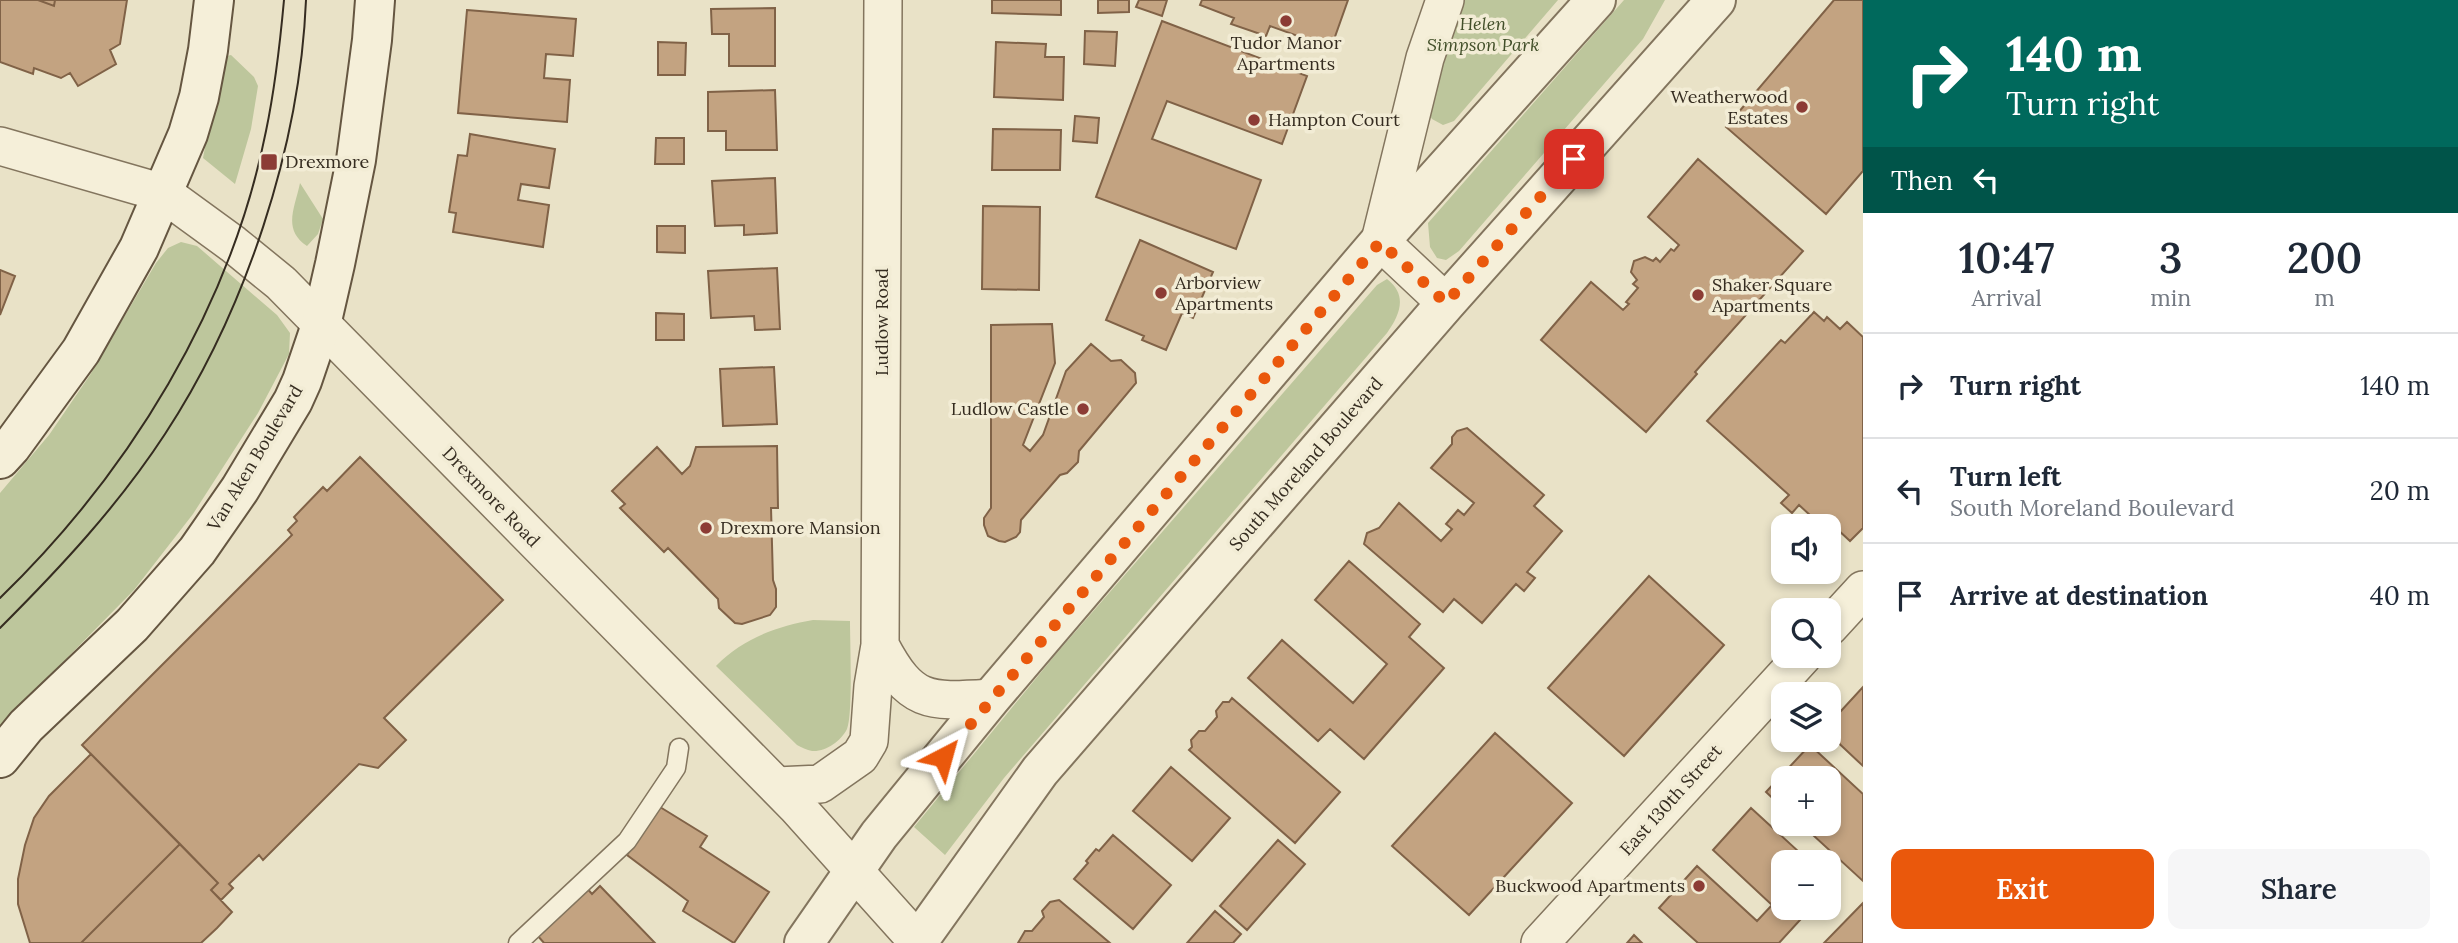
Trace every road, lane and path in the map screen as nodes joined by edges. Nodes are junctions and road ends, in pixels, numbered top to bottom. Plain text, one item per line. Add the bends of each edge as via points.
1 (214, 0) edge
2 (375, 0) edge
3 (883, 0) edge
4 (1445, 0) edge
5 (1597, 0) edge
6 (1716, 0) edge
7 (0, 146) edge
8 (163, 193) junction
9 (1380, 242) junction
10 (1446, 303) junction
11 (321, 325) junction
12 (0, 459) edge
13 (1863, 590) edge
14 (1841, 614) edge
15 (880, 645) junction
16 (1792, 668) edge
17 (991, 698) junction
18 (679, 748) dead end
19 (0, 758) edge
20 (777, 786) junction
21 (855, 870) junction
22 (517, 943) edge
23 (804, 943) edge
24 (918, 943) edge
25 (1540, 943) edge

1 - 8 street via 199,97
2 - 11 street, Van Aken Boulevard via 356,160
3 - 15 street, Ludlow Road
4 - 9 street via 1425,58
5 - 9 street
6 - 10 street, South Moreland Boulevard
7 - 8 street, Drexmore Road
8 - 11 street, Drexmore Road via 251,258
8 - 12 street via 139,248 81,352
9 - 10 street
9 - 17 street
10 - 24 street, South Moreland Boulevard via 1040,771
11 - 19 street, Van Aken Boulevard via 293,401 198,551
11 - 20 street, Drexmore Road
13 - 14 street
15 - 17 street, Ludlow Road via 894,672 927,697 949,701
15 - 20 street, Ludlow Road via 869,741 860,756 820,784
16 - 25 street, East 130th Street
17 - 21 street
18 - 22 lane via 676,768 627,841
20 - 21 street, Drexmore Road
21 - 23 street
21 - 24 street, Drexmore Road

